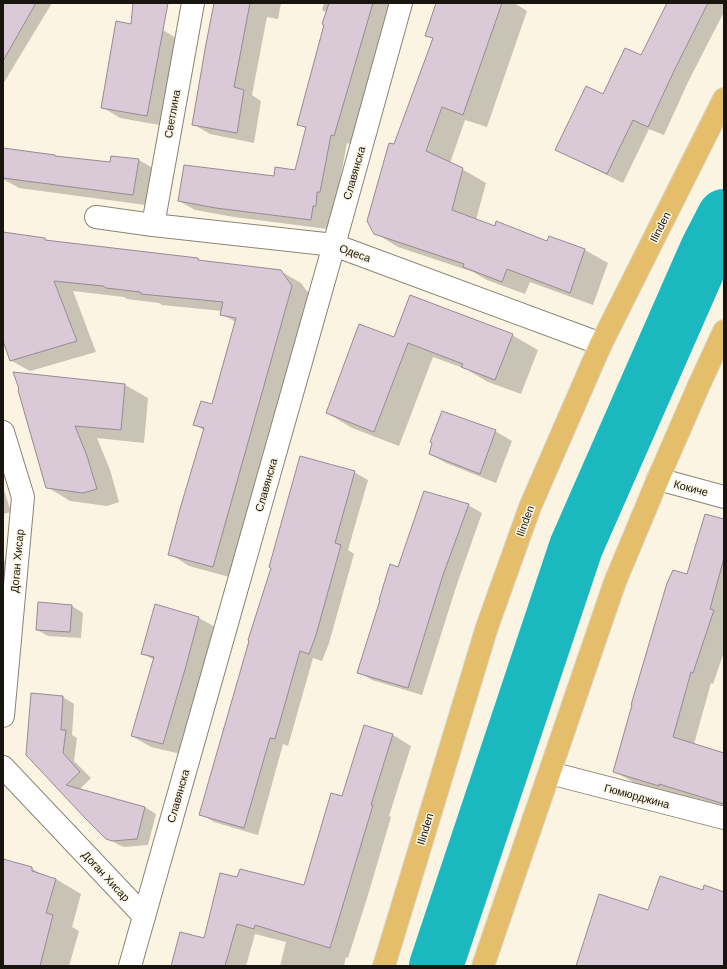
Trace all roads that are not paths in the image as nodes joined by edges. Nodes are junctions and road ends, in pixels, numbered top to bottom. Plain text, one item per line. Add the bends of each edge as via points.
1 (193, 3) edge
2 (401, 3) edge
3 (724, 99) edge
4 (96, 217) dead end
5 (152, 224) junction
6 (334, 245) junction
7 (724, 331) edge
8 (601, 344) junction
9 (3, 432) edge
10 (658, 479) junction
11 (724, 497) edge
12 (3, 716) edge
13 (3, 767) edge
14 (550, 772) junction
15 (724, 818) edge
16 (144, 916) junction
17 (130, 966) edge
18 (384, 966) edge
19 (484, 966) edge

1 - 5 street, Светлина
2 - 6 street, Славянска
3 - 8 main road, Ilinden
4 - 5 street, Одеса
5 - 6 street, Одеса
6 - 8 street, Одеса
6 - 16 street, Славянска
7 - 10 main road
8 - 18 main road, Ilinden via 530,507 487,626
9 - 12 street, Доган Хисар via 23,497
10 - 11 street, Кокиче
10 - 14 main road via 615,582
13 - 16 street, Доган Хисар
14 - 15 street, Гюмюрджина
14 - 19 main road
16 - 17 street, Славянска

